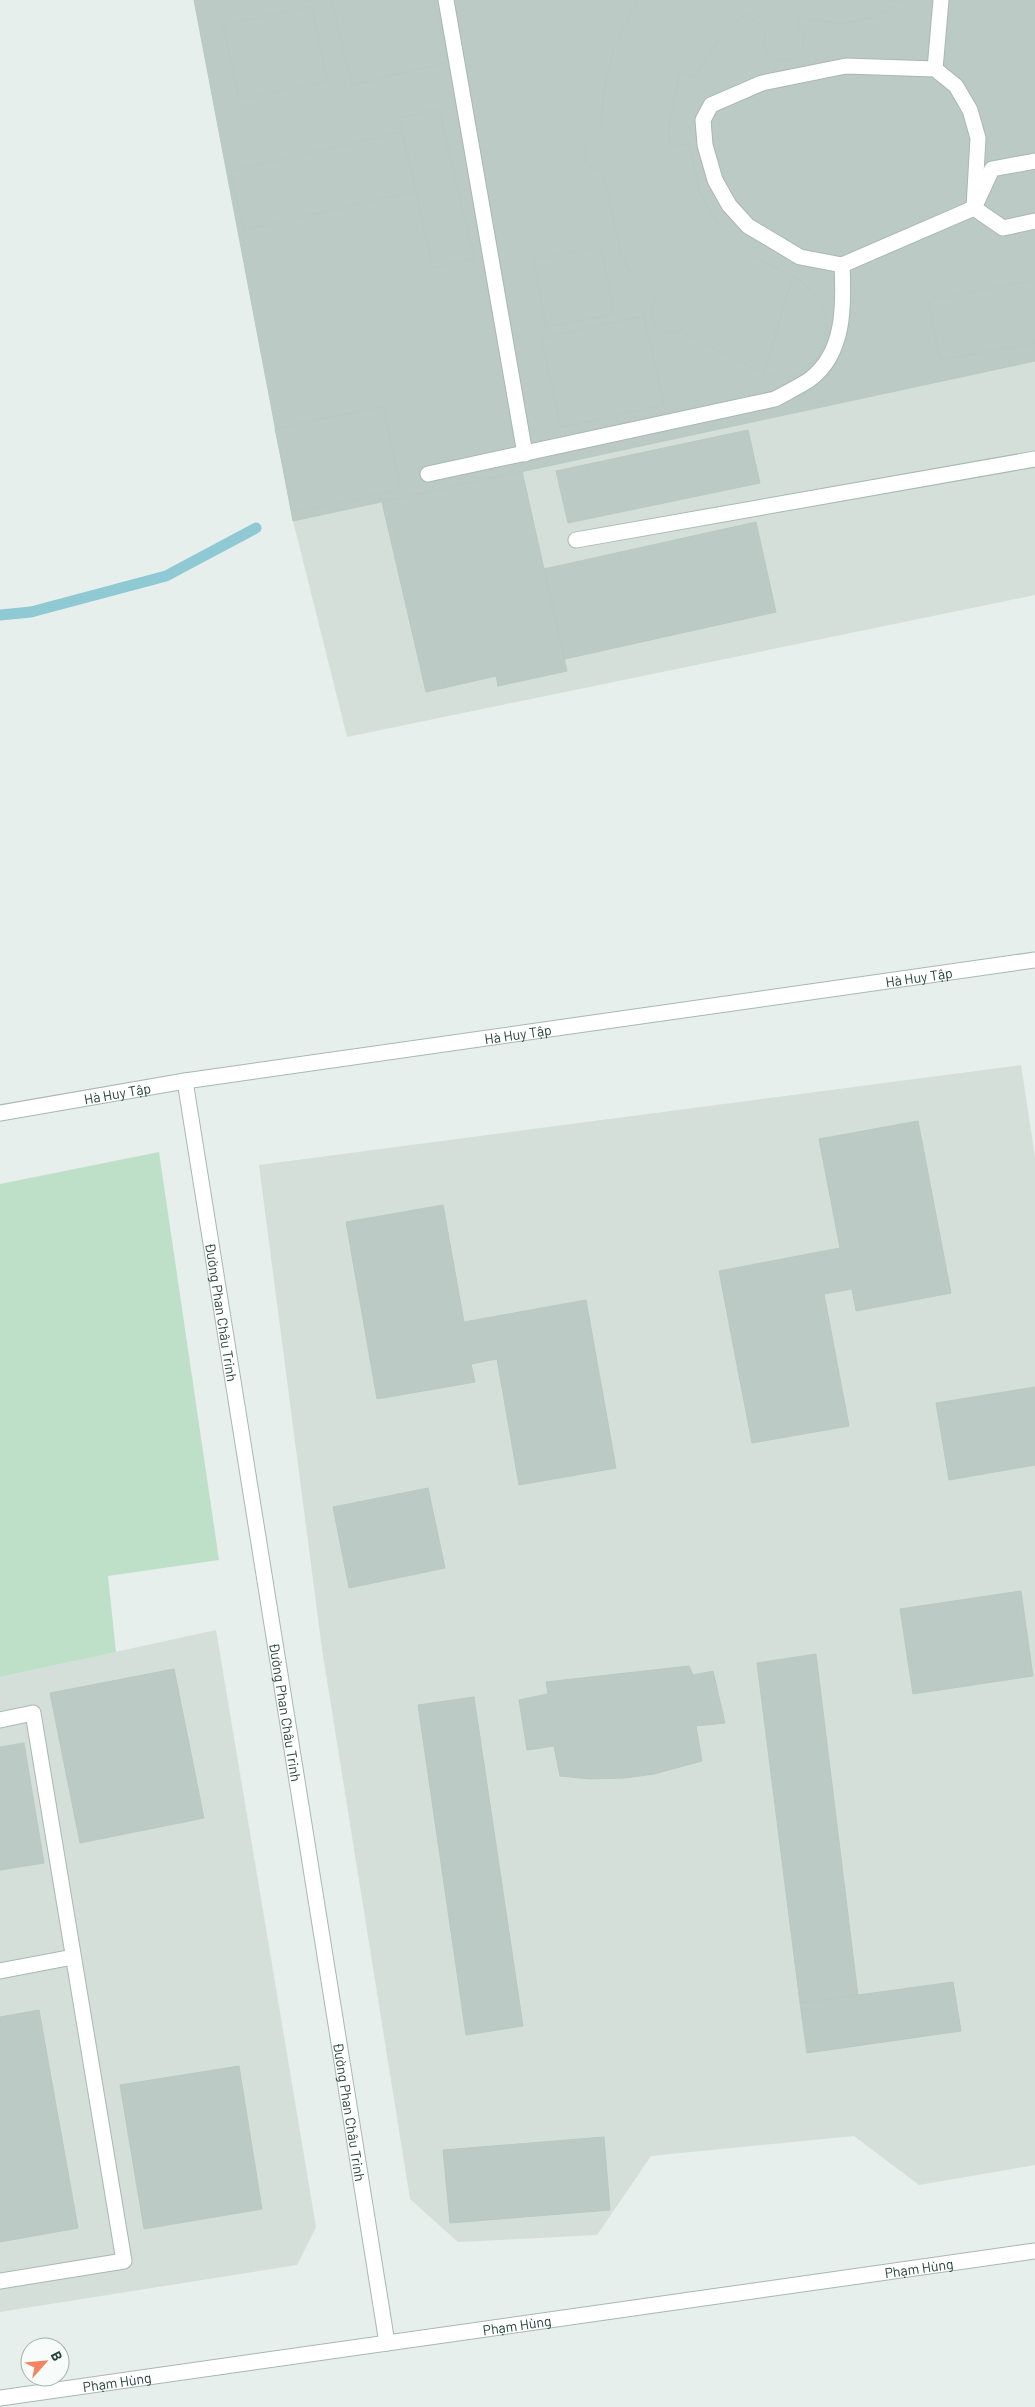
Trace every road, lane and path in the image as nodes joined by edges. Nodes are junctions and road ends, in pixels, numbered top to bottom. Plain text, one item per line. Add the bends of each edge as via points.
1 (446, 0) edge
2 (941, 0) edge
3 (935, 69) junction
4 (1035, 161) edge
5 (974, 208) junction
6 (1035, 221) edge
7 (842, 265) junction
8 (525, 454) junction
9 (1035, 459) edge
10 (428, 474) dead end
11 (576, 540) dead end
12 (1035, 960) edge
13 (186, 1081) junction
14 (0, 1113) edge
15 (0, 1720) edge
16 (73, 1957) junction
17 (0, 1971) edge
18 (1035, 2251) edge
19 (0, 2281) edge
20 (387, 2343) junction
21 (0, 2398) edge

1 - 8 street
2 - 3 street
3 - 5 street via 956,86 970,110 978,138
3 - 7 street via 846,66 762,83 711,105 703,120 705,145 715,180 729,205 748,226 800,257
4 - 5 street via 992,170
5 - 6 street via 1003,228
5 - 7 street
7 - 8 street via 844,292 838,341 822,368 795,388 774,398
8 - 10 street
9 - 11 street
12 - 13 street, Hà Huy Tập
13 - 14 street, Hà Huy Tập
13 - 20 street, Đường Phan Châu Trinh
15 - 16 street via 33,1713
16 - 17 street
16 - 19 street via 124,2261
18 - 20 street, Phạm Hùng
20 - 21 street, Phạm Hùng

